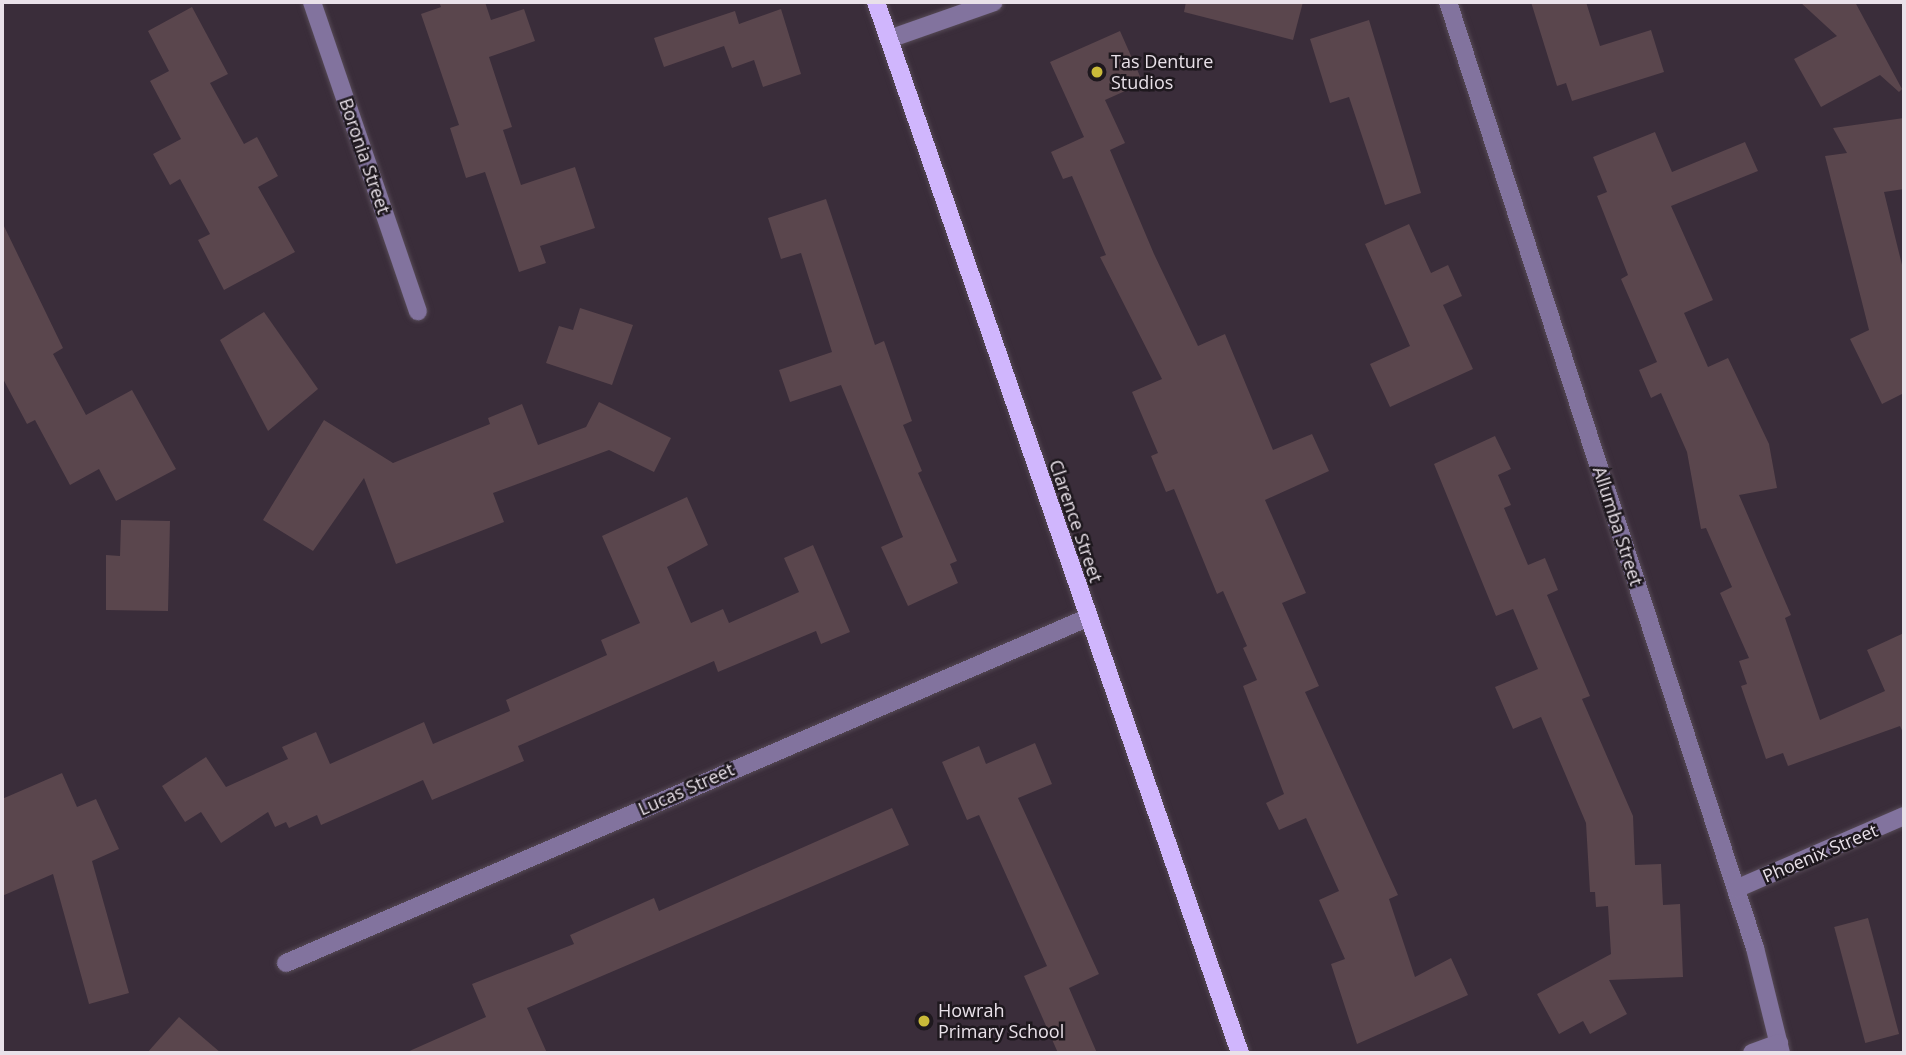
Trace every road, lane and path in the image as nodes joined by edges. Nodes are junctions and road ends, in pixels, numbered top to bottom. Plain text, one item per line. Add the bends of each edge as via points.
1 (312, 2) edge
2 (876, 2) edge
3 (994, 2) edge
4 (1448, 2) edge
5 (889, 39) junction
6 (418, 311) dead end
7 (1087, 618) junction
8 (1904, 816) edge
9 (1736, 889) junction
10 (286, 963) dead end
11 (1780, 1048) edge
12 (1240, 1053) edge
13 (1752, 1053) edge

1 - 6 street, Boronia Street
2 - 5 main road, Clarence Street
3 - 5 street
4 - 9 street, Allumba Street
5 - 7 main road, Clarence Street
7 - 10 street, Lucas Street
7 - 12 main road, Clarence Street
8 - 9 street, Phoenix Street
9 - 11 street, Allumba Street
11 - 13 street

